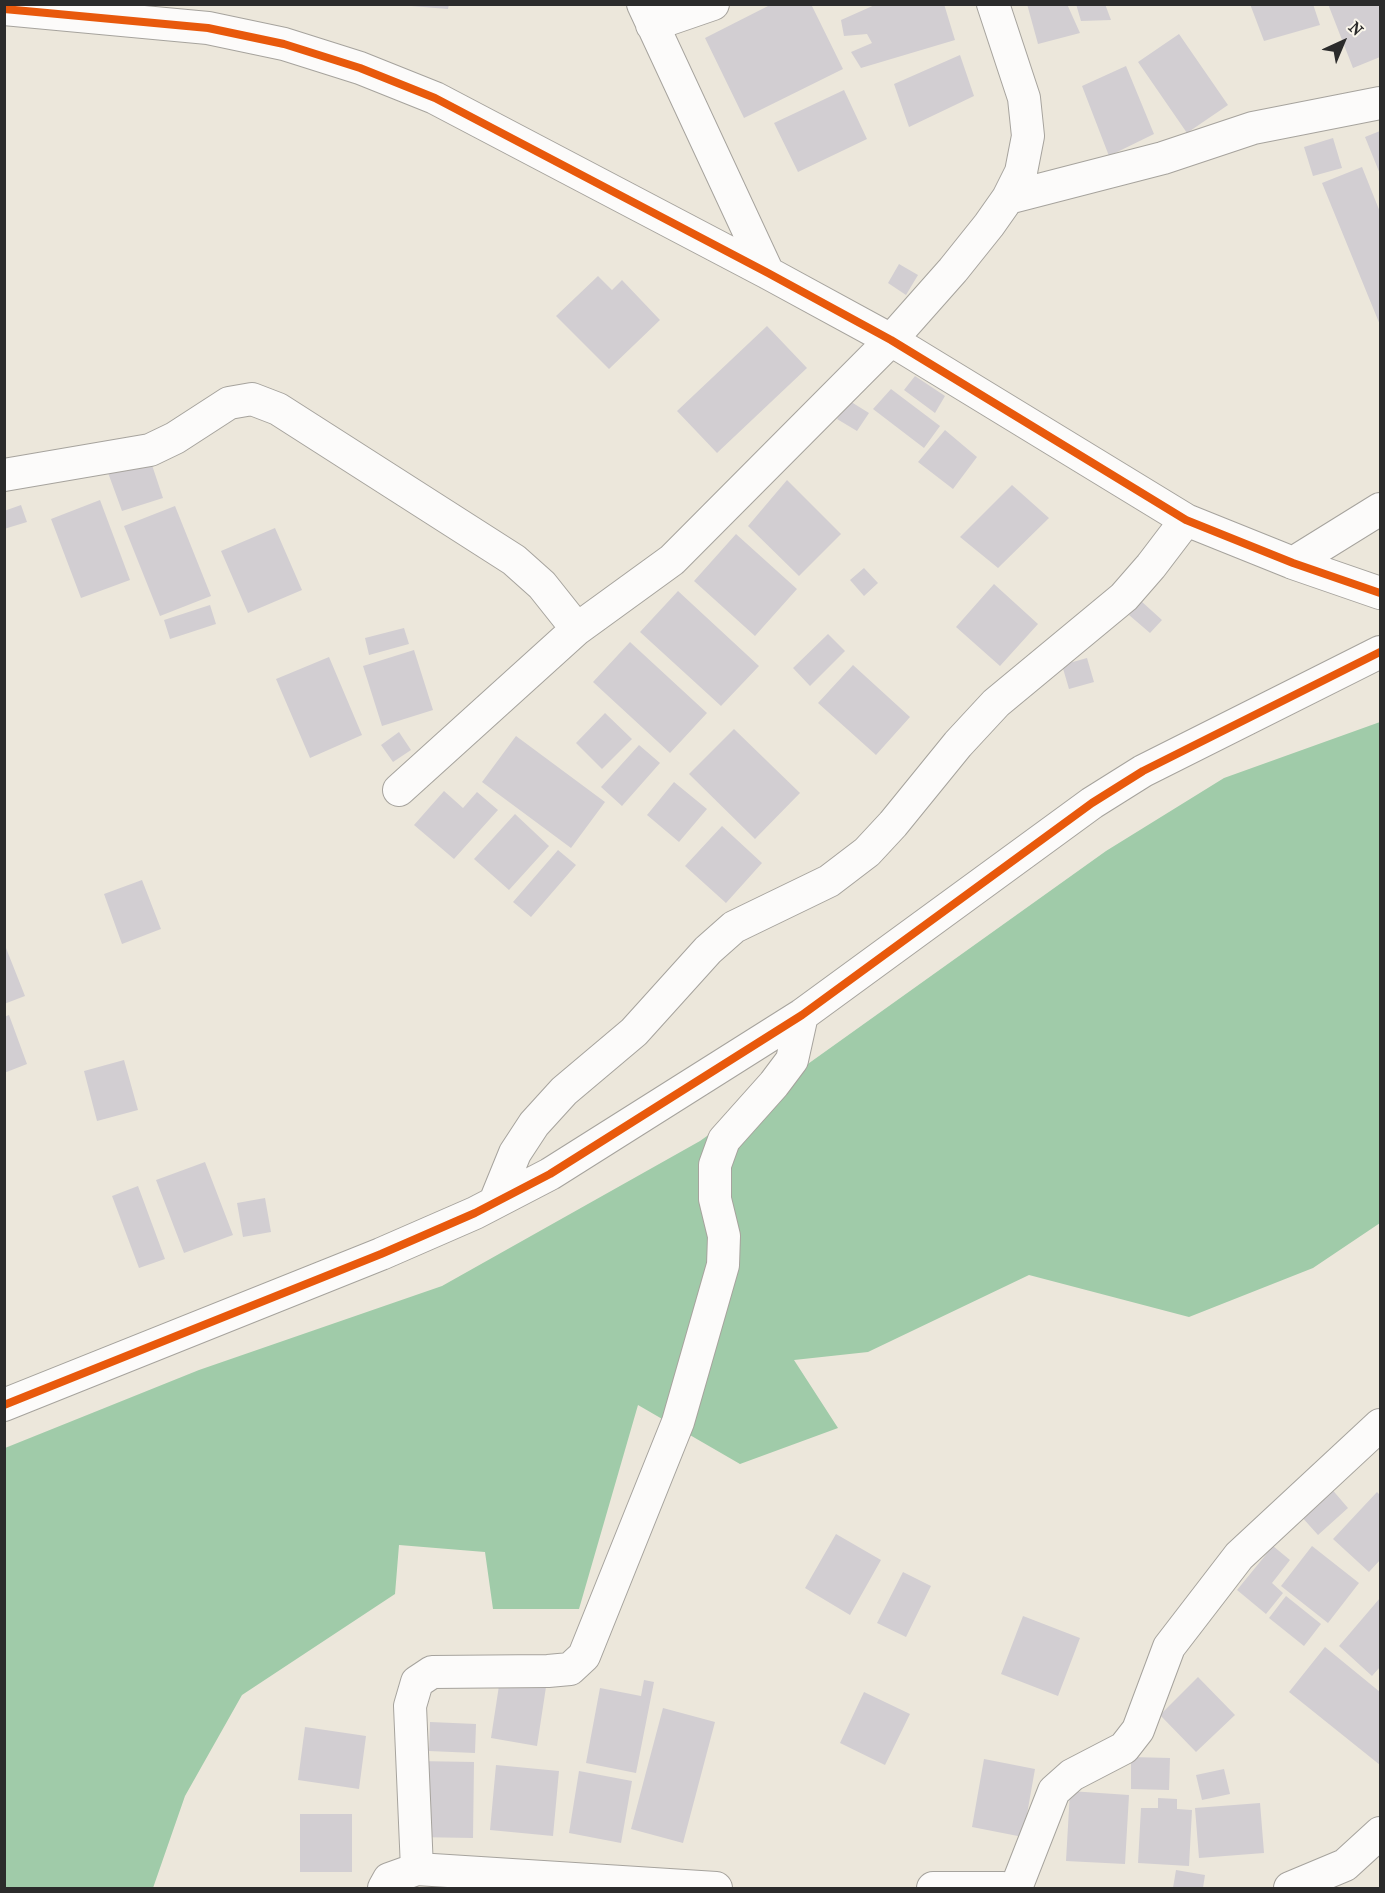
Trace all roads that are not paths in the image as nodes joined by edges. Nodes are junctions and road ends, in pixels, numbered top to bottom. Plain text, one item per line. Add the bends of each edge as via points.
1 (713, 4) edge
2 (993, 4) edge
3 (4, 9) edge
4 (647, 15) edge
5 (1380, 103) edge
6 (1008, 198) junction
7 (768, 273) junction
8 (891, 340) junction
9 (4, 475) edge
10 (1380, 509) edge
11 (1186, 520) junction
12 (1293, 563) junction
13 (1380, 593) edge
14 (578, 629) junction
15 (1380, 652) edge
16 (399, 790) dead end
17 (802, 1015) junction
18 (495, 1202) junction
19 (4, 1405) edge
20 (1380, 1425) edge
21 (1380, 1833) edge
22 (417, 1869) junction
23 (384, 1888) edge
24 (716, 1888) edge
25 (933, 1888) edge
26 (1003, 1888) edge
27 (1016, 1888) edge
28 (1290, 1888) edge

1 - 4 street
2 - 6 street via 1024,98 1028,136 1021,172
3 - 7 street via 208,28 284,44 360,68 435,98
4 - 7 street
5 - 6 street via 1253,128 1163,159
6 - 8 street via 953,270
7 - 8 street
8 - 11 street
8 - 14 street via 672,560
9 - 14 street via 150,450 229,403 252,399 278,409 514,560 542,585
10 - 12 street
11 - 12 street
11 - 18 street via 1125,597 996,703 867,852 829,881 734,927 634,1032 564,1091 534,1124 515,1153
12 - 13 street
14 - 16 street
15 - 17 street via 1143,771
17 - 18 street via 550,1174
17 - 22 street via 792,1060 724,1140 715,1165 715,1199 724,1236 723,1265 678,1422 584,1656 570,1669 432,1672 417,1682 411,1706
18 - 19 street via 381,1254
20 - 27 street via 1239,1556 1169,1647 1138,1730 1124,1748 1072,1775 1054,1791
21 - 28 street via 1345,1865
22 - 23 street via 388,1879
22 - 24 street
25 - 26 street

